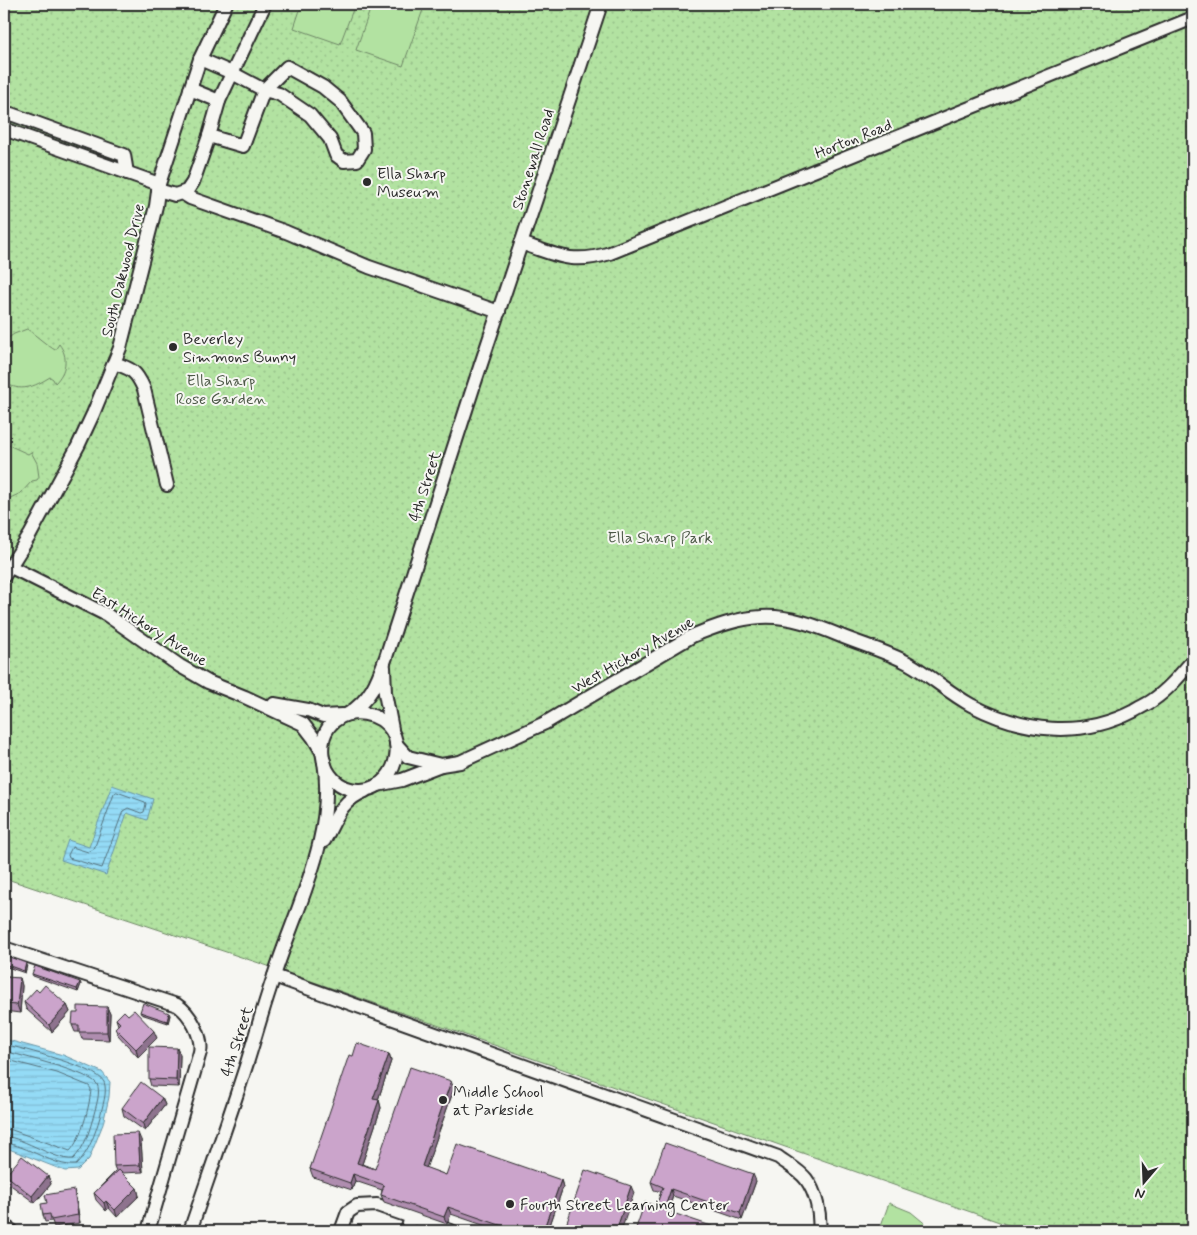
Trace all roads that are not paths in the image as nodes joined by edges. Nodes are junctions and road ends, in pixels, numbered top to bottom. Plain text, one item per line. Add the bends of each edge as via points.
1 (226, 4) edge
2 (265, 4) edge
3 (601, 4) edge
4 (1193, 18) edge
5 (200, 59) junction
6 (232, 72) junction
7 (190, 89) junction
8 (264, 90) junction
9 (219, 101) junction
10 (4, 117) edge
11 (4, 129) edge
12 (209, 136) junction
13 (126, 173) junction
14 (159, 187) junction
15 (182, 193) junction
16 (521, 243) junction
17 (497, 318) junction
18 (114, 363) junction
19 (167, 485) dead end
20 (7, 571) edge
21 (386, 657) junction
22 (1193, 660) edge
23 (245, 697) junction
24 (345, 714) junction
25 (395, 740) junction
26 (323, 756) junction
27 (441, 765) junction
28 (374, 787) junction
29 (314, 862) junction
30 (4, 948) edge
31 (274, 976) junction
32 (411, 1217) junction
33 (4, 1226) edge
34 (153, 1230) edge
35 (12, 1231) edge
36 (190, 1231) edge
37 (341, 1231) edge
38 (406, 1231) edge
39 (451, 1231) edge
40 (819, 1231) edge

1 - 5 street, South Oakwood Drive
2 - 6 street
3 - 16 street, Stonewall Road
4 - 16 street, Horton Road via 610,253 590,259 571,259
5 - 6 street
5 - 7 street, South Oakwood Drive
6 - 8 street
6 - 9 street
7 - 9 street
7 - 14 street, South Oakwood Drive
8 - 8 street via 279,94 310,115 330,139 336,155 344,161 357,160 364,149 363,133 340,101 323,87 286,67
8 - 12 street via 244,146
9 - 12 street
10 - 13 street via 11,114 124,155
11 - 13 street
12 - 15 street via 192,182
13 - 14 street
14 - 15 street via 175,195
14 - 18 street, South Oakwood Drive via 129,315
15 - 17 street
16 - 17 street, Stonewall Road
17 - 21 street, 4th Street
18 - 19 street via 138,375
18 - 20 street, South Oakwood Drive via 78,446
20 - 23 street, East Hickory Avenue via 107,615 180,666
21 - 24 street, 4th Street via 369,696 361,706
21 - 25 street, 4th Street via 385,693
22 - 27 street, West Hickory Avenue via 1153,701 1123,716 1099,725 1068,730 1038,728 970,705 907,662 817,626 782,618 747,618 692,636 545,723 460,762
23 - 24 street, East Hickory Avenue via 323,716
23 - 26 street, East Hickory Avenue via 303,724
24 - 25 street via 374,715 384,721
24 - 26 street via 333,721 327,730 322,742
25 - 27 street, West Hickory Avenue via 408,757
25 - 28 street via 393,766 387,777
26 - 28 street via 331,777 340,785 356,790
26 - 29 street, 4th Street via 326,786 324,822
27 - 28 street, West Hickory Avenue
28 - 29 street, 4th Street via 344,804
29 - 31 street, 4th Street
30 - 34 street via 177,1006 185,1010 193,1022 201,1048
31 - 36 street, 4th Street
31 - 40 street via 778,1157 805,1178 812,1188
32 - 37 street via 377,1205 357,1206 348,1212
32 - 38 street
32 - 39 street
33 - 35 street

